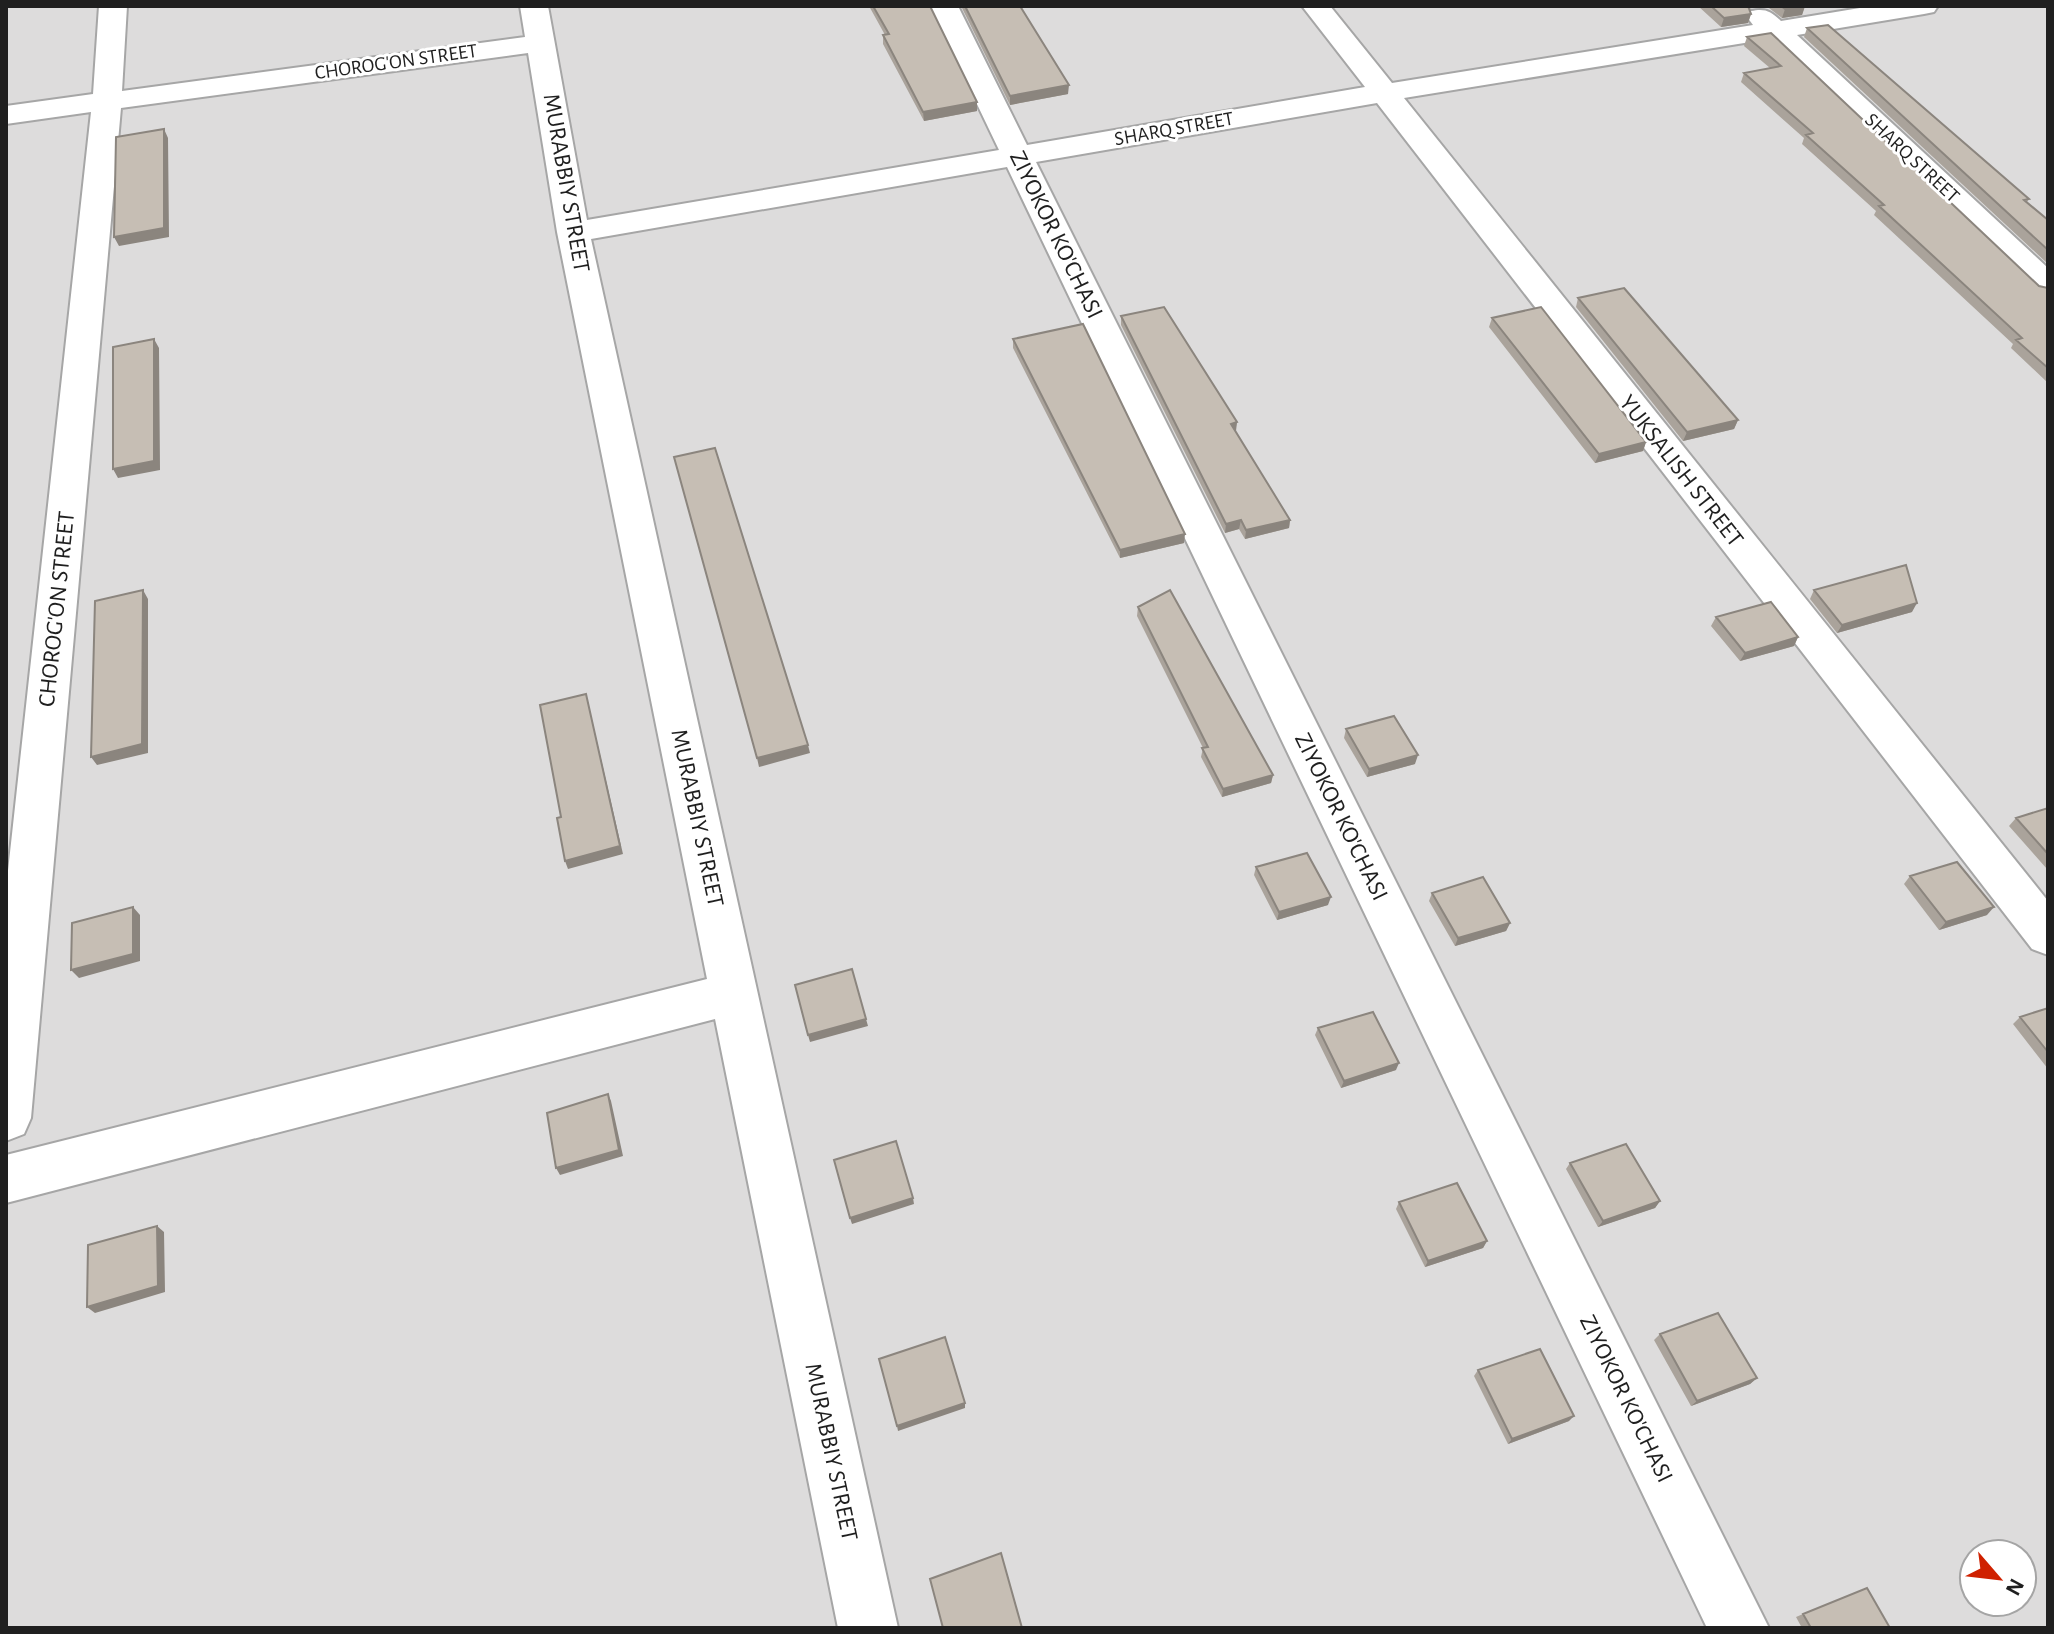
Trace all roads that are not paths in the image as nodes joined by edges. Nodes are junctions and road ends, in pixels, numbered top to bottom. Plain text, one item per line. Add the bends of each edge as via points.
1 (113, 6) edge
2 (944, 6) edge
3 (1316, 6) edge
4 (1749, 6) edge
5 (1924, 6) edge
6 (538, 24) edge
7 (1777, 31) junction
8 (1383, 93) junction
9 (107, 101) junction
10 (6, 115) edge
11 (1017, 155) junction
12 (573, 232) junction
13 (2048, 286) edge
14 (2048, 935) edge
15 (735, 993) junction
16 (6, 1118) edge
17 (6, 1179) edge
18 (868, 1628) edge
19 (1739, 1628) edge

1 - 9 street, CHOROG'ON STREET
2 - 11 street, ZIYOKOR KO'CHASI
3 - 8 street, YUKSALISH STREET
4 - 7 street, SHARQ STREET
5 - 7 street, SHARQ STREET
6 - 9 street, CHOROG'ON STREET
6 - 12 street, MURABBIY STREET
7 - 8 street, SHARQ STREET
7 - 13 street, SHARQ STREET
8 - 11 street, SHARQ STREET
8 - 14 street, YUKSALISH STREET
9 - 10 street, CHOROG'ON STREET
9 - 16 street, CHOROG'ON STREET
11 - 12 street, SHARQ STREET
11 - 19 street, ZIYOKOR KO'CHASI
12 - 15 street, MURABBIY STREET
15 - 17 street
15 - 18 street, MURABBIY STREET

